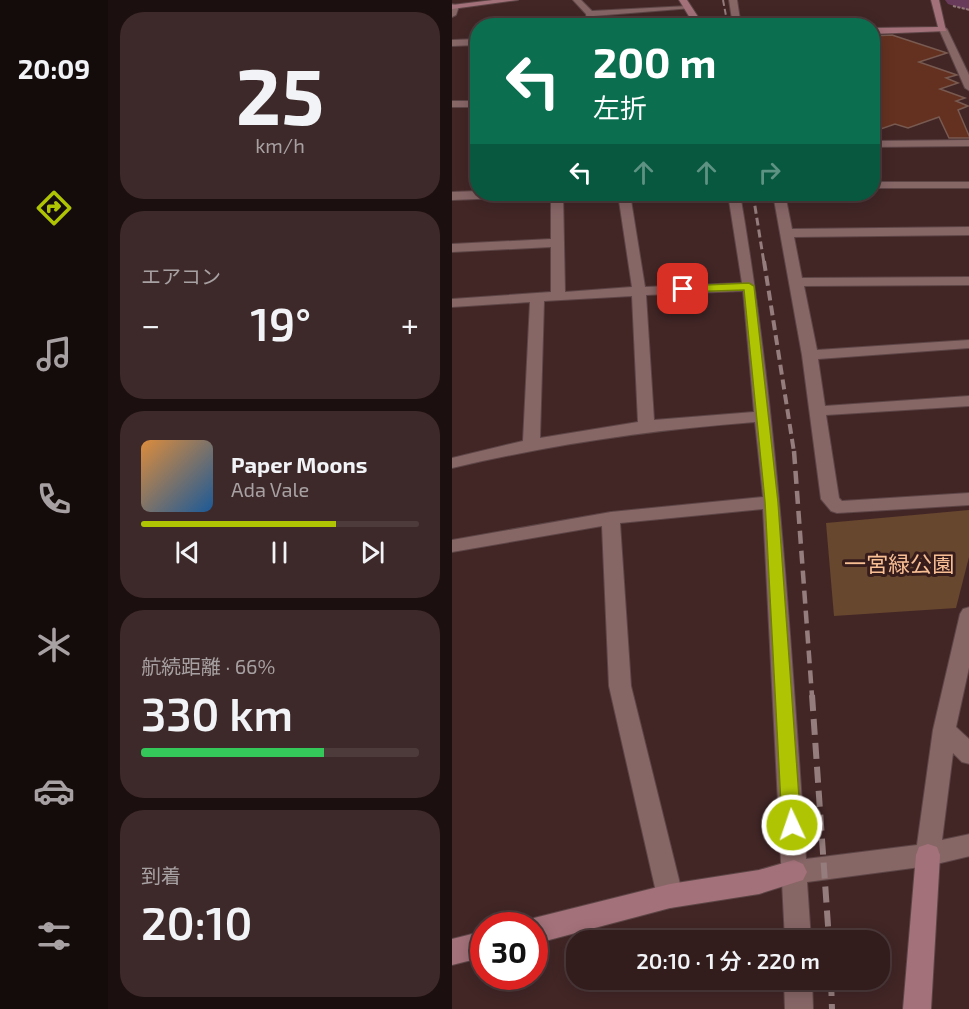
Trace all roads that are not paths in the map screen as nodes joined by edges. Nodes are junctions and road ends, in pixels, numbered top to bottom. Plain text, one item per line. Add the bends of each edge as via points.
1 (514, 0) edge
2 (577, 0) edge
3 (733, 0) edge
4 (935, 0) edge
5 (686, 4) edge
6 (453, 9) edge
7 (590, 14) junction
8 (590, 18) edge
9 (695, 18) edge
10 (736, 18) edge
11 (943, 29) junction
12 (880, 31) edge
13 (470, 42) edge
14 (452, 43) edge
15 (970, 88) edge
16 (452, 104) edge
17 (470, 104) edge
18 (970, 143) edge
19 (880, 144) edge
20 (880, 185) edge
21 (970, 185) edge
22 (470, 195) edge
23 (452, 196) edge
24 (557, 201) edge
25 (625, 201) edge
26 (735, 201) edge
27 (780, 201) edge
28 (970, 231) edge
29 (785, 233) junction
30 (558, 243) junction
31 (452, 248) edge
32 (970, 281) edge
33 (795, 282) junction
34 (749, 286) junction
35 (639, 291) junction
36 (558, 296) junction
37 (537, 298) junction
38 (452, 303) edge
39 (970, 344) edge
40 (810, 355) junction
41 (970, 401) edge
42 (818, 411) junction
43 (763, 416) junction
44 (646, 426) junction
45 (530, 444) junction
46 (452, 463) edge
47 (970, 499) edge
48 (772, 502) junction
49 (611, 518) junction
50 (452, 546) edge
51 (970, 614) edge
52 (944, 730) junction
53 (970, 755) edge
54 (970, 846) edge
55 (928, 855) junction
56 (794, 872) junction
57 (670, 896) junction
58 (548, 927) edge
59 (797, 930) edge
60 (470, 948) edge
61 (452, 952) edge
62 (798, 990) edge
63 (799, 1009) edge
64 (917, 1009) edge

1 - 6 main road
2 - 7 street
3 - 10 street
4 - 11 main road
5 - 7 street
5 - 9 main road
7 - 8 street
11 - 12 main road
11 - 15 street
13 - 14 street
16 - 17 street
18 - 19 street
20 - 21 street
22 - 23 street
24 - 30 street
25 - 35 street
26 - 34 street
27 - 29 street
28 - 29 street
29 - 33 street
30 - 31 street
30 - 36 street
32 - 33 street
33 - 40 street
34 - 35 street
34 - 43 street
35 - 36 street
35 - 44 street
36 - 37 street
37 - 38 street
37 - 45 street
39 - 40 street
40 - 42 street
41 - 42 street
42 - 47 street via 830,499 838,507
43 - 44 street
43 - 48 street
44 - 45 street
45 - 46 street
48 - 49 street
48 - 56 street
49 - 50 street
49 - 57 street via 620,686
51 - 52 street
52 - 53 street
52 - 55 street
54 - 55 street
55 - 56 street
55 - 64 main road
56 - 57 main road via 759,882
56 - 59 street
57 - 58 main road
60 - 61 main road
62 - 63 street

